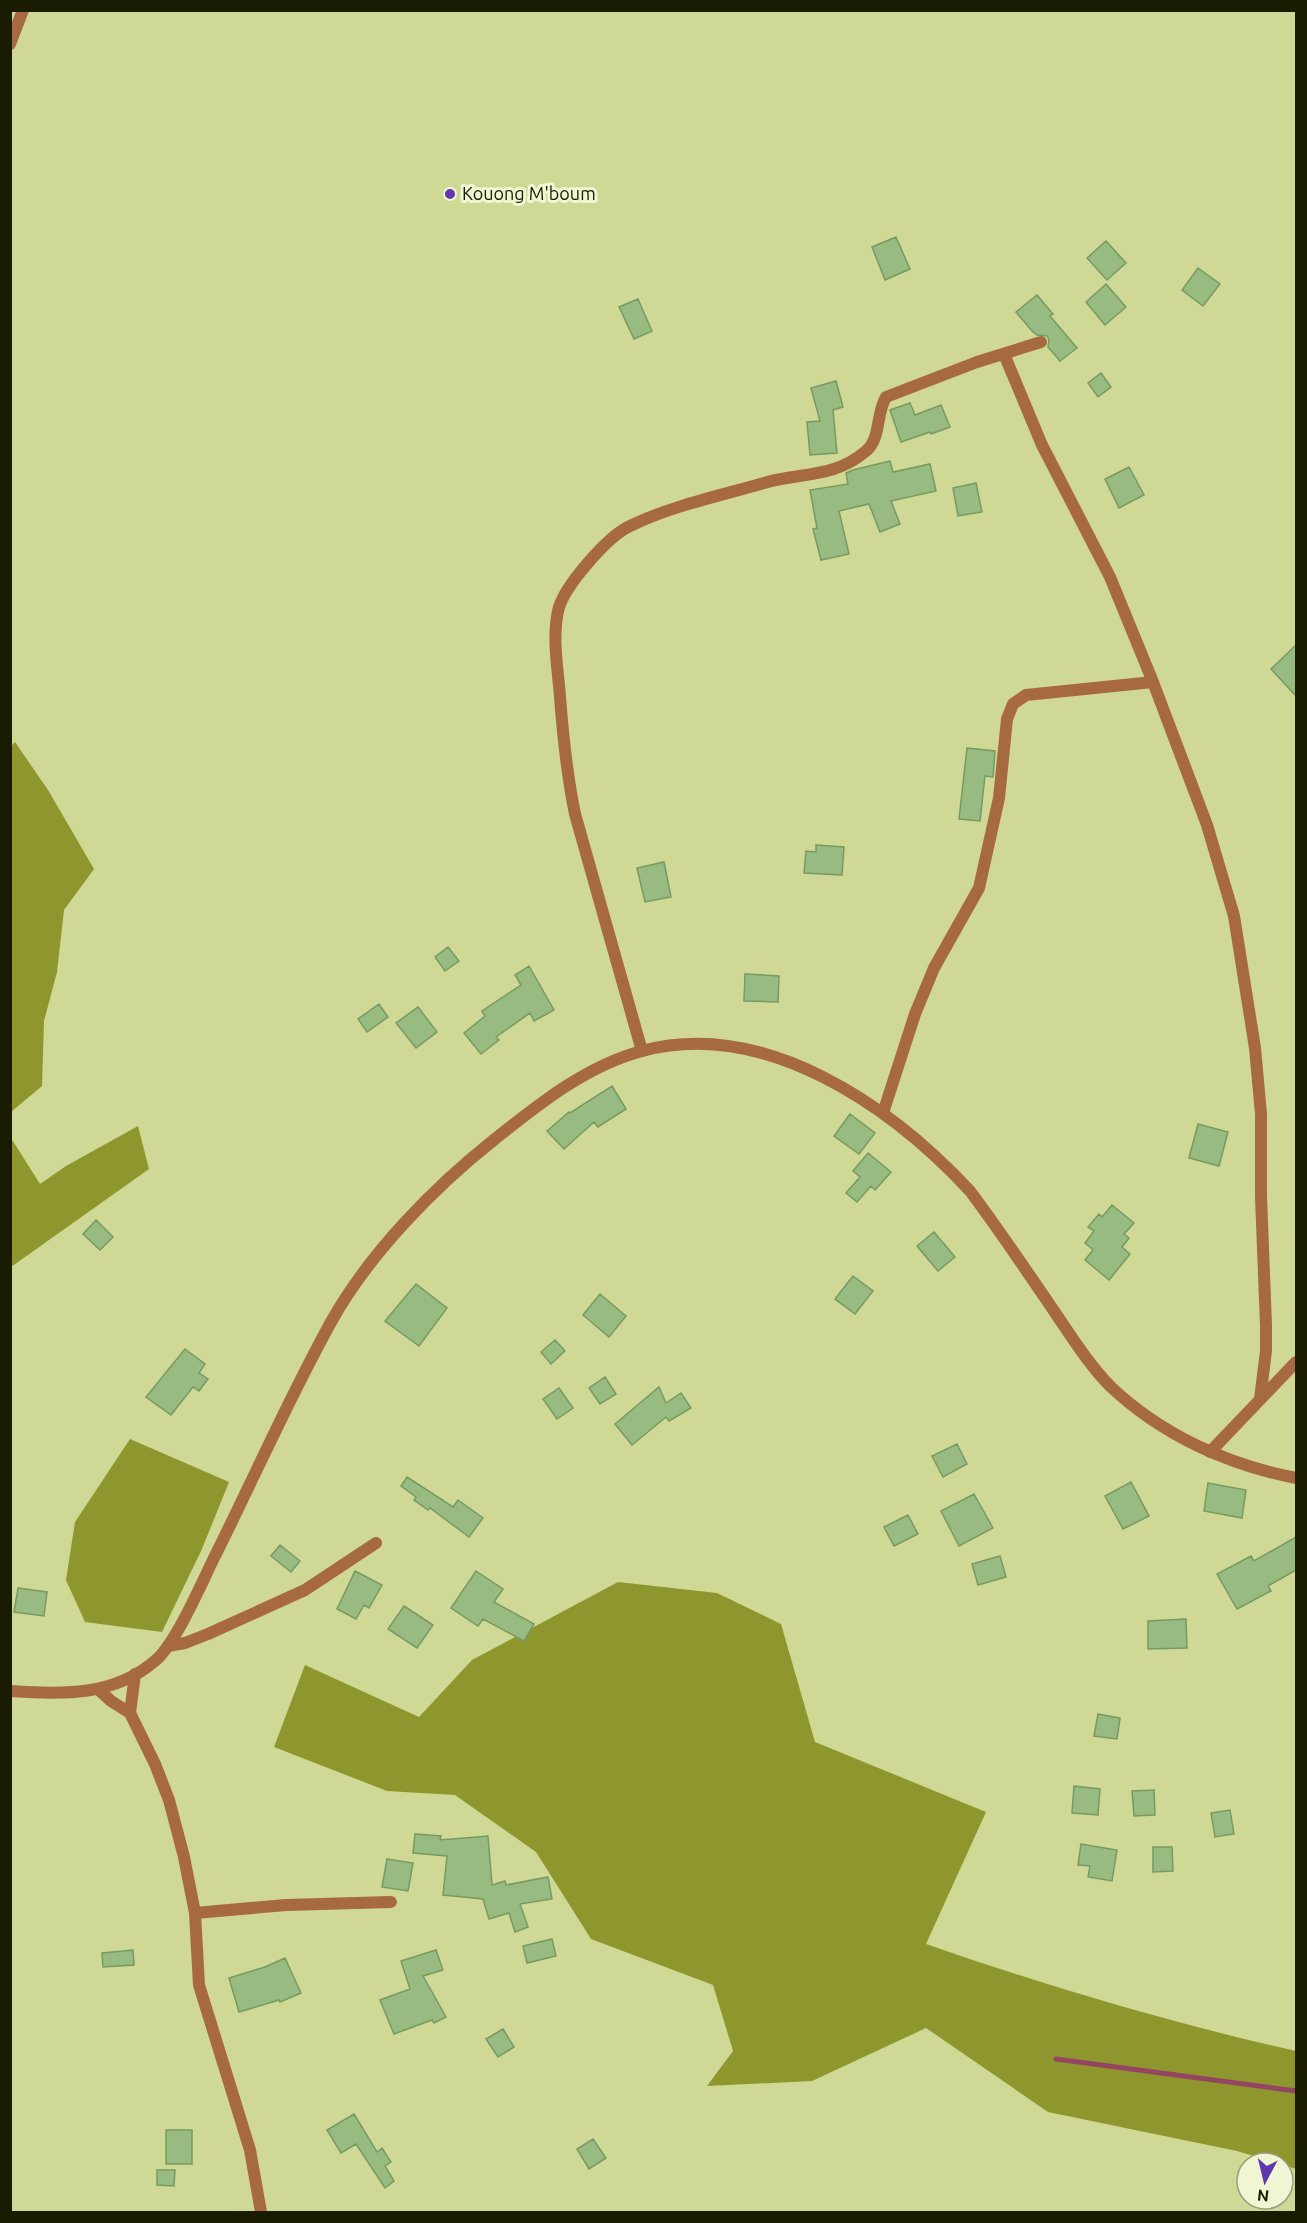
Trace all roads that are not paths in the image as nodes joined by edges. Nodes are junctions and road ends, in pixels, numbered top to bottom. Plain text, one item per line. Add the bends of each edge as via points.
1 (23, 10) edge
2 (10, 44) edge
3 (1041, 342) dead end
4 (1004, 354) junction
5 (1153, 682) junction
6 (642, 1051) junction
7 (883, 1113) junction
8 (1296, 1362) edge
9 (1260, 1399) junction
10 (1210, 1452) junction
11 (1296, 1478) edge
12 (376, 1543) dead end
13 (168, 1646) junction
14 (135, 1674) junction
15 (99, 1690) junction
16 (10, 1691) edge
17 (130, 1713) junction
18 (391, 1902) dead end
19 (195, 1914) junction
20 (261, 2212) edge

1 - 2 street
3 - 4 street
4 - 5 street via 1042,445 1110,577
4 - 6 street via 886,397 874,440 868,450 849,464 822,474 768,482 627,526 592,559 562,599 555,656 568,782
5 - 7 street via 1026,695 1013,704 1007,719 999,798 979,888 934,968
5 - 9 street via 1210,836 1234,916 1250,1009 1261,1114 1266,1351
6 - 7 street via 690,1043 734,1046 773,1055
6 - 13 street via 589,1072 559,1090 480,1151 417,1210 359,1278 313,1356
7 - 10 street via 970,1191 1110,1386 1152,1420
8 - 9 street
9 - 10 street
10 - 11 street via 1242,1465
12 - 13 street via 305,1590 208,1634
13 - 14 street
14 - 15 street
14 - 17 street
15 - 16 street
15 - 17 street
17 - 19 street via 169,1800
18 - 19 street via 285,1905
19 - 20 street via 199,1985 250,2150

